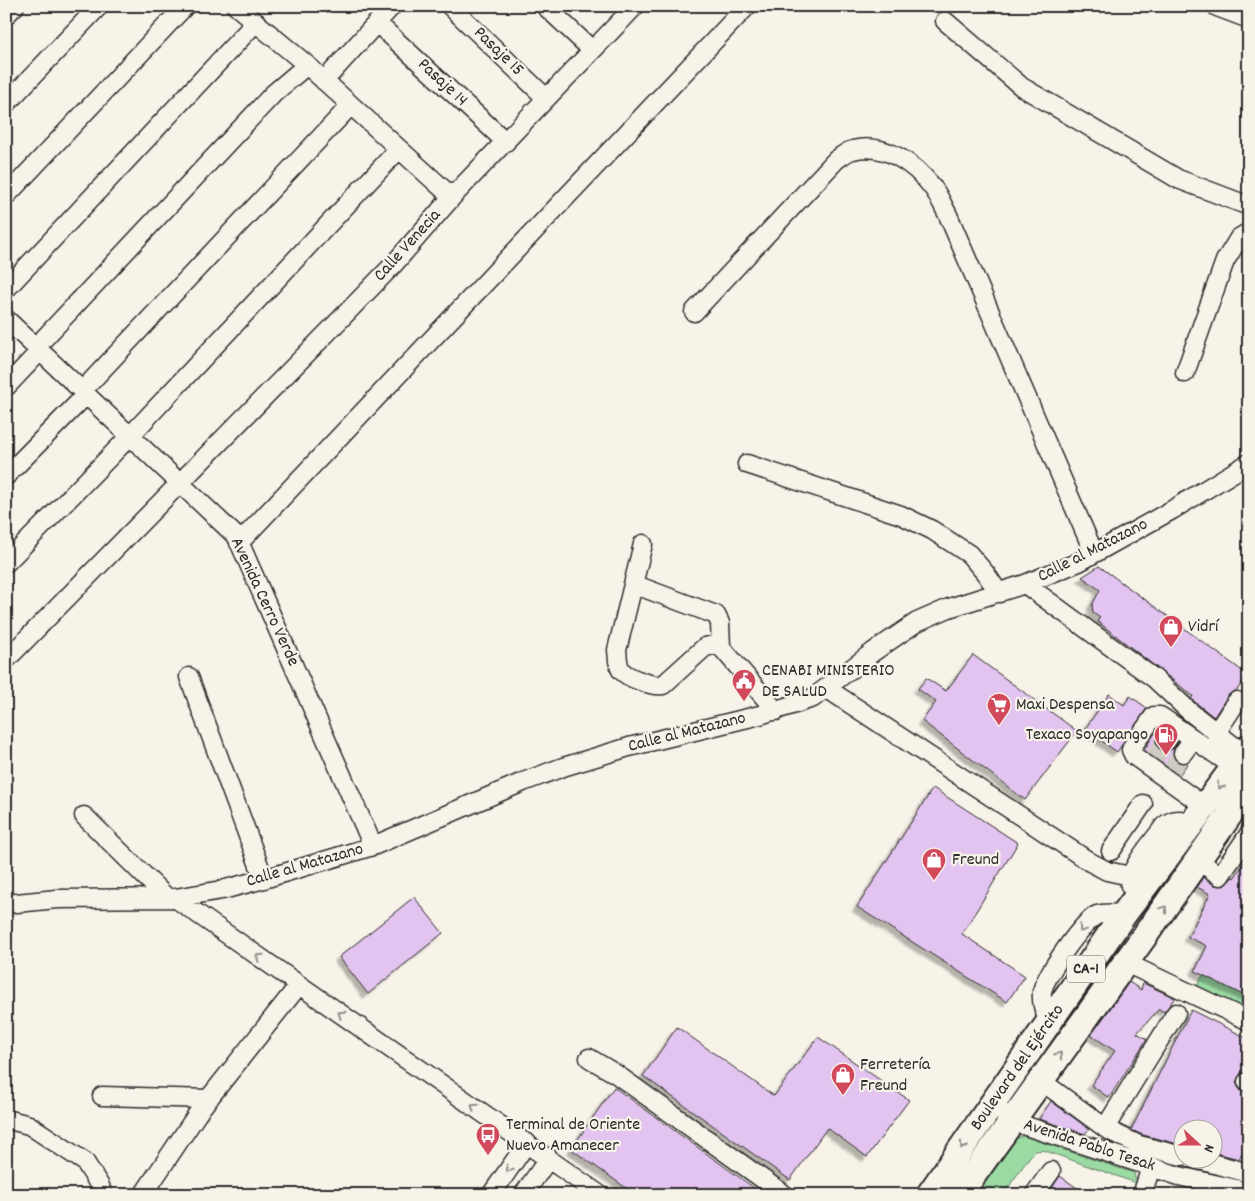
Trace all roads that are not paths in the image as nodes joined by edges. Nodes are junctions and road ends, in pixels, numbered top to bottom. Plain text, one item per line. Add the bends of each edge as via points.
1 (15, 6) edge
2 (99, 6) edge
3 (185, 6) edge
4 (236, 6) edge
5 (392, 6) edge
6 (450, 6) edge
7 (545, 6) edge
8 (635, 6) edge
9 (747, 6) edge
10 (1218, 7) edge
11 (6, 15) edge
12 (1248, 18) edge
13 (945, 21) dead end
14 (256, 22) junction
15 (377, 23) junction
16 (592, 50) junction
17 (307, 65) junction
18 (324, 81) junction
19 (546, 98) junction
20 (6, 104) edge
21 (350, 106) junction
22 (506, 142) junction
23 (398, 150) junction
24 (6, 196) edge
25 (452, 197) junction
26 (1249, 206) edge
27 (1249, 232) edge
28 (6, 289) edge
29 (694, 312) dead end
30 (6, 319) edge
31 (38, 349) junction
32 (1185, 373) dead end
33 (6, 387) edge
34 (84, 393) junction
35 (130, 436) junction
36 (1249, 463) edge
37 (747, 464) dead end
38 (6, 476) edge
39 (180, 484) junction
40 (239, 543) junction
41 (643, 544) dead end
42 (1094, 553) junction
43 (6, 563) edge
44 (633, 584) junction
45 (1026, 584) junction
46 (999, 592) junction
47 (721, 647) junction
48 (6, 660) edge
49 (189, 677) dead end
50 (826, 688) junction
51 (1238, 701) dead end
52 (776, 711) junction
53 (1216, 733) junction
54 (1245, 752) edge
55 (1249, 787) edge
56 (1142, 804) dead end
57 (84, 816) dead end
58 (1196, 818) junction
59 (1249, 834) edge
60 (373, 846) junction
61 (1111, 851) dead end
62 (1198, 860) junction
63 (264, 879) junction
64 (1130, 896) junction
65 (171, 898) junction
66 (6, 904) edge
67 (1146, 934) junction
68 (1102, 946) junction
69 (1126, 963) junction
70 (299, 985) junction
71 (1176, 1013) dead end
72 (1249, 1021) edge
73 (1050, 1022) junction
74 (589, 1058) dead end
75 (1040, 1080) junction
76 (102, 1096) dead end
77 (208, 1099) junction
78 (993, 1103) junction
79 (6, 1119) edge
80 (1011, 1121) junction
81 (1105, 1128) junction
82 (527, 1143) junction
83 (1172, 1153) edge
84 (549, 1158) junction
85 (1222, 1166) edge
86 (1151, 1167) junction
87 (1051, 1171) dead end
88 (1249, 1173) edge
89 (1249, 1192) edge
90 (103, 1195) edge
91 (143, 1195) edge
92 (490, 1195) edge
93 (523, 1195) edge
94 (600, 1195) edge
95 (785, 1195) edge
96 (929, 1195) edge
97 (959, 1195) edge
98 (1034, 1195) edge
99 (1142, 1195) edge

1 - 11 street
2 - 20 street
3 - 24 street
4 - 14 street
5 - 15 street
6 - 19 street, Pasaje 15
7 - 16 street
8 - 16 street, Calle Venecia
9 - 40 street
10 - 12 street
13 - 26 street via 1022,87 1178,178
14 - 17 street
14 - 28 street
15 - 18 street
15 - 22 street, Pasaje 14
16 - 19 street, Calle Venecia
17 - 18 street
17 - 31 street via 274,93
18 - 21 street
19 - 22 street, Calle Venecia
21 - 23 street
21 - 34 street
22 - 25 street, Calle Venecia
23 - 25 street
23 - 35 street
25 - 39 street, Calle Venecia via 360,300
27 - 32 street via 1239,238 1225,261
29 - 42 street via 836,160 852,150 869,148 902,159 920,171 948,215
30 - 31 street, Avenida Cerro Verde
31 - 33 street
31 - 34 street, Avenida Cerro Verde
34 - 35 street, Avenida Cerro Verde
34 - 38 street
35 - 39 street, Avenida Cerro Verde
35 - 43 street
36 - 42 street, Calle al Matazano
37 - 46 street via 901,515 932,530 968,554
39 - 40 street, Avenida Cerro Verde via 237,537
39 - 48 street, Calle Venecia
40 - 60 street, Avenida Cerro Verde
41 - 44 street
42 - 45 street, Calle al Matazano
44 - 47 street via 716,615 720,623
44 - 47 street via 617,650 618,664 623,673 651,685 663,685 705,647
45 - 46 street, Calle al Matazano
45 - 53 street via 1155,679
46 - 50 street, Calle al Matazano via 917,622
47 - 52 street
49 - 63 street
50 - 52 street, Calle al Matazano via 813,698
50 - 64 street via 1107,871
51 - 53 street
52 - 60 street, Calle al Matazano via 629,747 563,767
53 - 54 street
54 -> 58 highway, Boulevard del Ejército / CA-1
54 - 58 street via 1227,762 1188,746 1171,734 1160,716 1154,716 1148,724 1131,750 1134,756 1168,775 1196,800 1199,805
55 - 62 highway, Boulevard del Ejército / CA-1
56 - 61 street
57 - 65 street
58 - 64 highway, Boulevard del Ejército / CA-1
59 - 62 street via 1220,876
60 - 63 street, Calle al Matazano
67 -> 62 highway, Boulevard del Ejército / CA-1
63 - 65 street, Calle al Matazano
64 - 67 highway via 1123,931 1127,937 1138,939
64 - 68 highway, Boulevard del Ejército / CA-1
64 -> 73 street via 1089,920 1047,978 1042,1001
65 - 66 street, Calle al Matazano via 57,899
70 -> 65 street
67 - 69 highway, Boulevard del Ejército / CA-1
68 - 69 highway via 1115,941 1124,944 1128,951
68 - 73 highway, Boulevard del Ejército / CA-1
69 - 72 street
75 -> 69 highway, Boulevard del Ejército / CA-1
70 - 77 street
82 -> 70 street
71 - 81 street
73 - 78 highway, Boulevard del Ejército / CA-1
74 - 95 street
75 - 80 highway, Boulevard del Ejército / CA-1
75 - 81 street
76 - 77 street
77 - 91 street
78 - 80 street, Avenida Pablo Tesak
78 -> 96 highway, Boulevard del Ejército / CA-1
79 - 90 street via 29,1125 85,1162
80 - 86 street, Avenida Pablo Tesak
80 - 97 highway, Boulevard del Ejército / CA-1
81 - 83 street via 1139,1145
82 - 84 street
82 -> 92 street
84 - 93 street
84 - 94 street
85 - 88 street
86 - 89 street, Avenida Pablo Tesak
86 - 99 street
87 - 98 street

